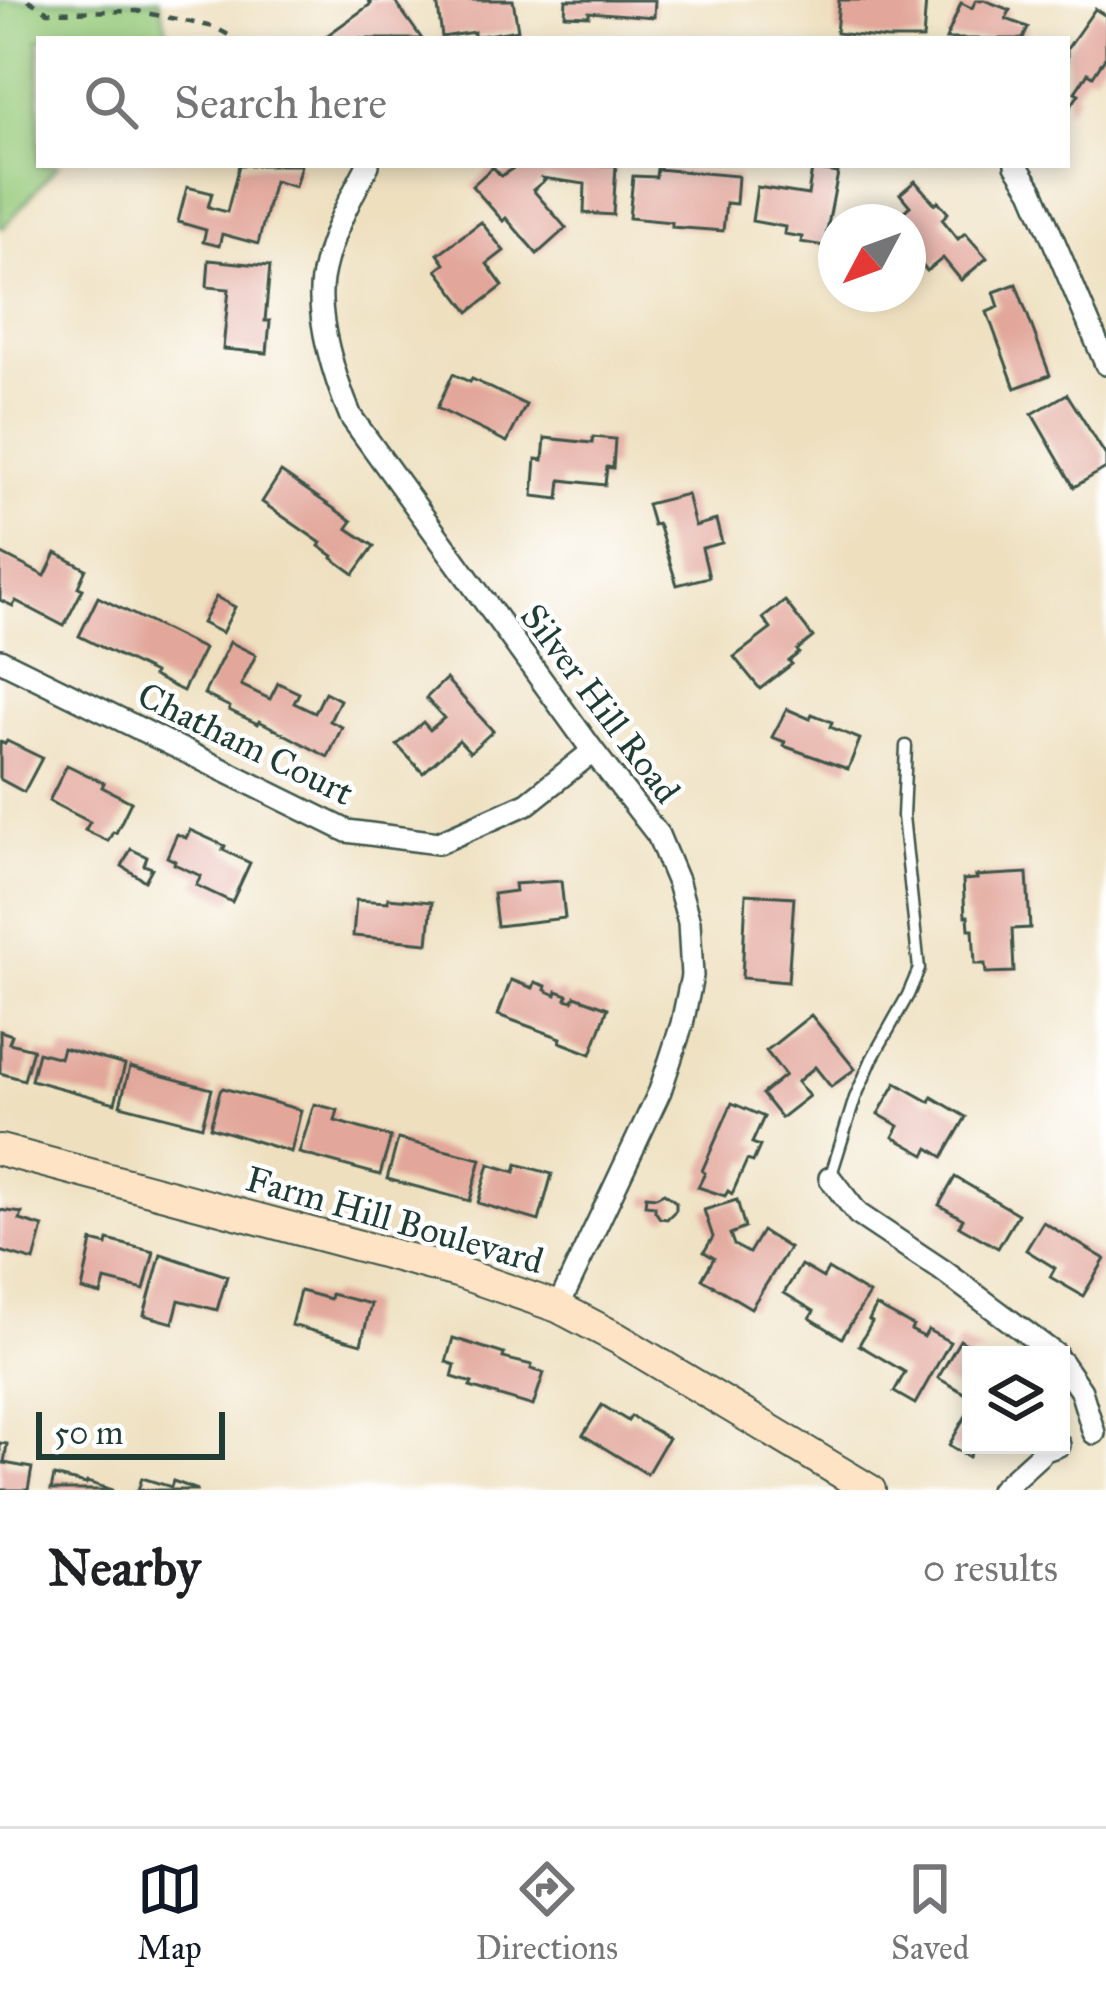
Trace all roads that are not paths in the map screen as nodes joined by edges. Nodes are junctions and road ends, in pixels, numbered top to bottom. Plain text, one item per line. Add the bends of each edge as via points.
1 (366, 168) edge
2 (1018, 168) edge
3 (1106, 364) edge
4 (0, 660) edge
5 (906, 746) dead end
6 (592, 751) junction
7 (0, 1150) edge
8 (830, 1178) joint
9 (558, 1307) junction
10 (1042, 1346) edge
11 (1070, 1375) edge
12 (1100, 1434) edge
13 (1070, 1442) edge
14 (1040, 1454) edge
15 (870, 1490) edge
16 (1000, 1490) edge

1 - 6 street, Silver Hill Road via 335,231 322,282 335,380 351,416
2 - 3 street
4 - 6 street, Chatham Court via 347,831 438,843 528,803
5 - 8 lane via 903,816 919,969 855,1098
6 - 9 street, Silver Hill Road via 658,835 689,922 692,976 660,1091
7 - 9 main road, Farm Hill Boulevard via 457,1272
8 - 10 street via 858,1214
9 - 15 main road, Farm Hill Boulevard
11 - 12 street
12 - 13 street
14 - 16 street

